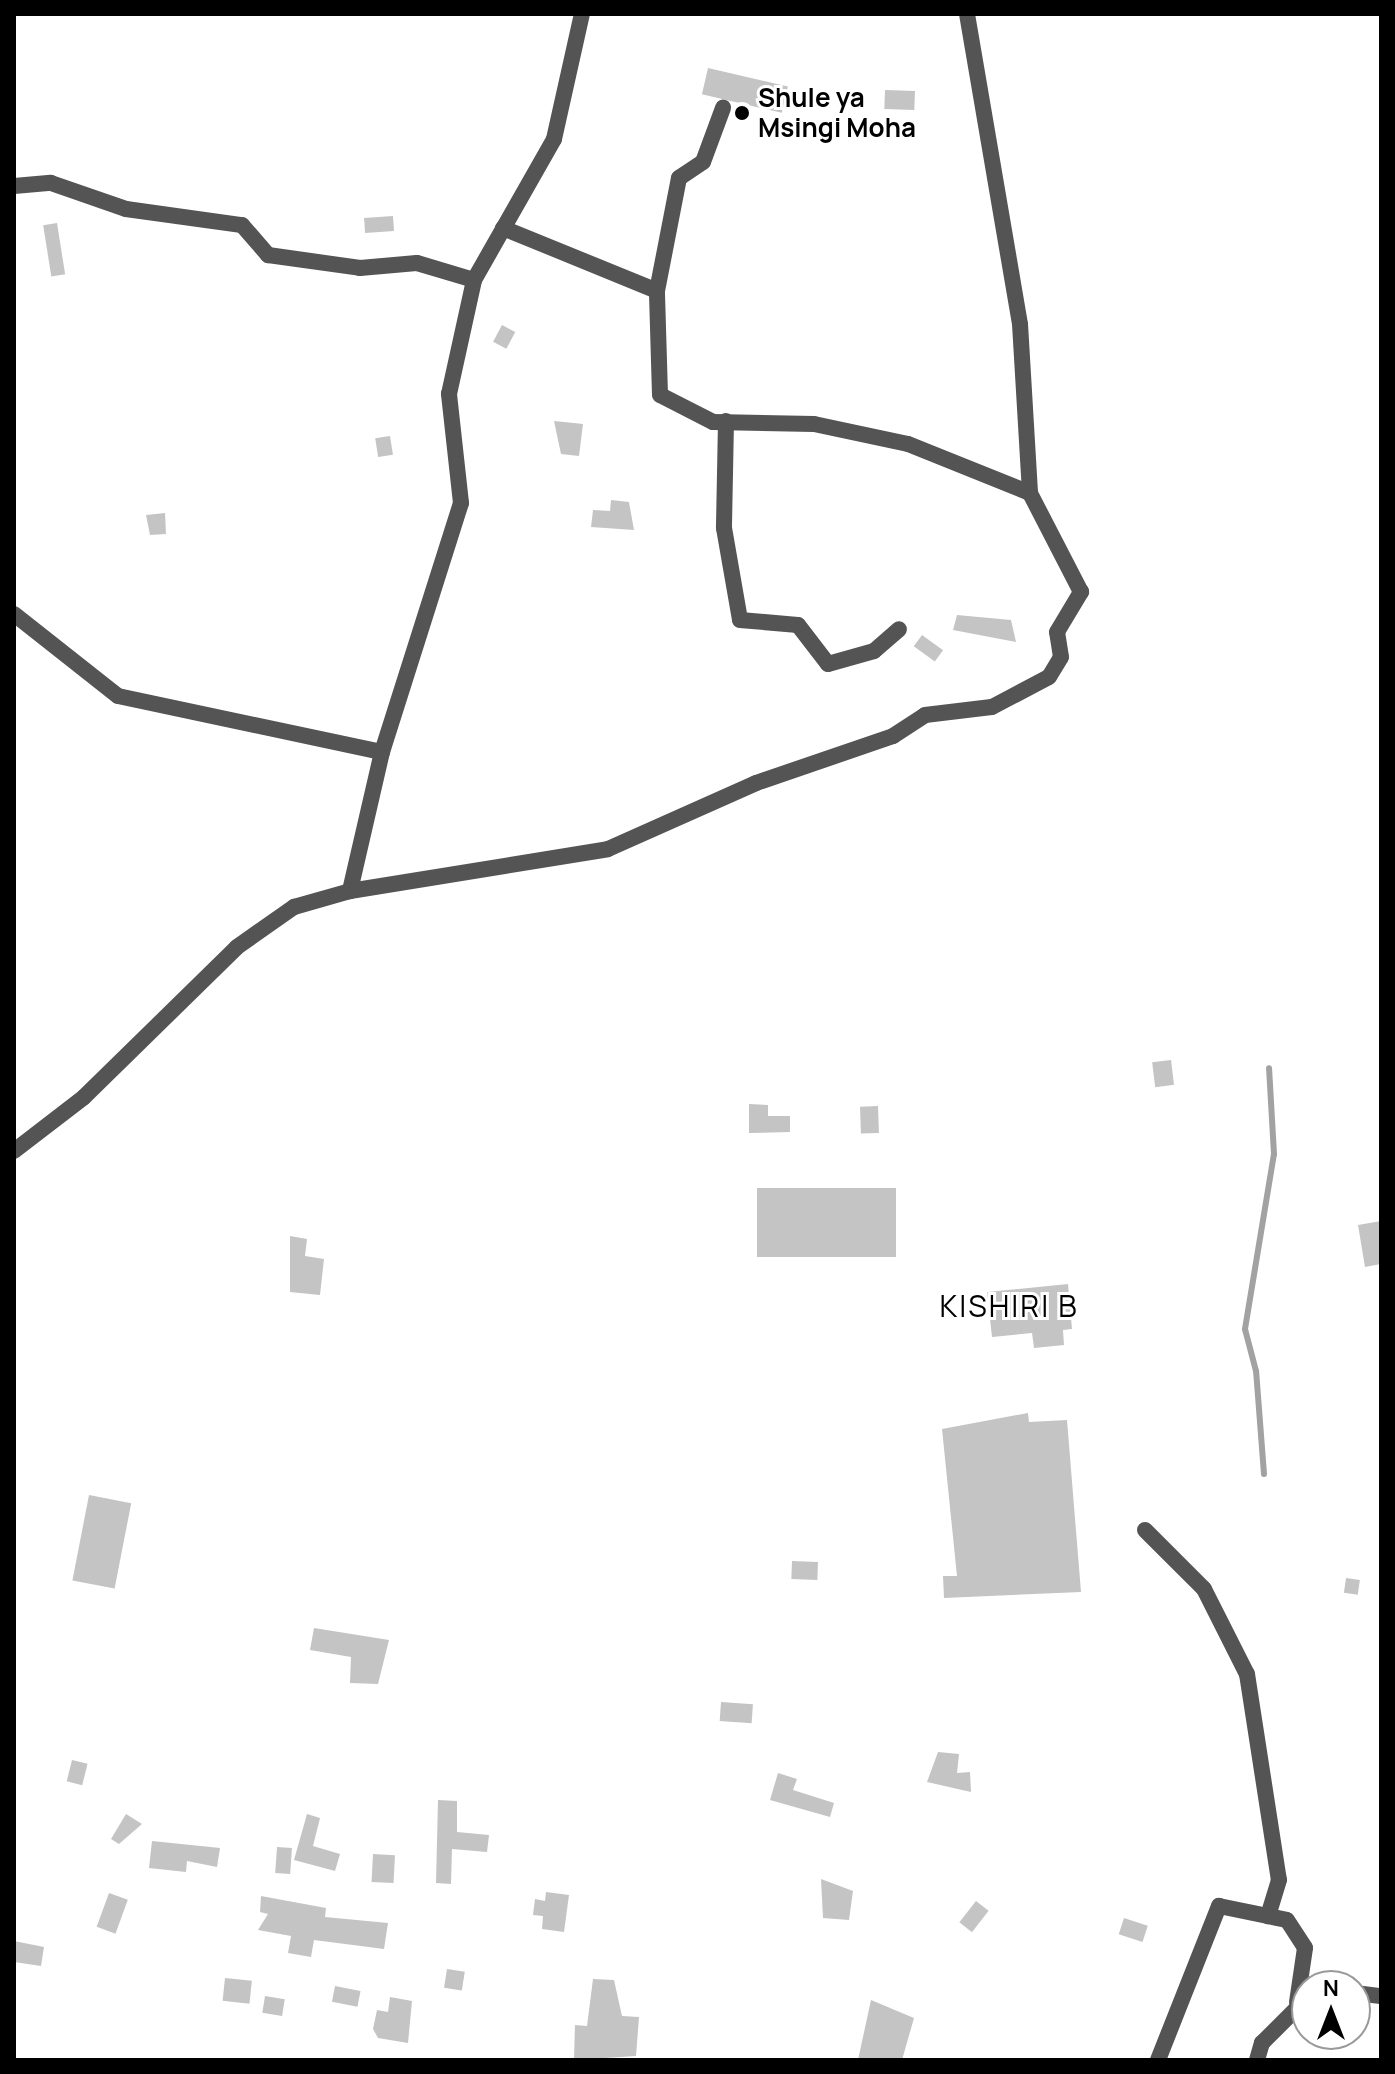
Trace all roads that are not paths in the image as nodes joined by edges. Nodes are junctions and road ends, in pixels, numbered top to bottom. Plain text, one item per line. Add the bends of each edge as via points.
1 (582, 14) edge
2 (967, 14) edge
3 (723, 108) dead end
4 (14, 186) edge
5 (503, 228) junction
6 (474, 280) junction
7 (657, 291) junction
8 (726, 421) junction
9 (1030, 493) junction
10 (14, 614) edge
11 (899, 629) dead end
12 (382, 752) junction
13 (350, 891) junction
14 (14, 1151) edge
15 (1145, 1530) dead end
16 (1268, 1916) junction
17 (1304, 1970) edge
18 (1291, 2015) edge
19 (1158, 2060) edge
20 (1257, 2060) edge

1 - 5 street via 554,139
2 - 9 street via 1020,324
3 - 7 street via 703,162 679,178
4 - 6 street via 51,183 126,209 242,225 268,255 360,268 417,263
5 - 6 street
5 - 7 street
6 - 12 street via 449,394 461,503
7 - 8 street via 660,395
8 - 9 street via 814,424 908,444
8 - 11 street via 724,528 740,620 798,625 828,664 874,651
9 - 13 street via 1081,592 1057,632 1061,657 1049,677 1022,696 925,715 893,736 756,783 608,849
10 - 12 street via 118,696
12 - 13 street
13 - 14 street via 294,907 237,947 84,1097
15 - 16 street via 1204,1589 1247,1674 1279,1880
16 - 17 street via 1287,1920 1305,1948
16 - 19 street via 1219,1906
18 - 20 street

